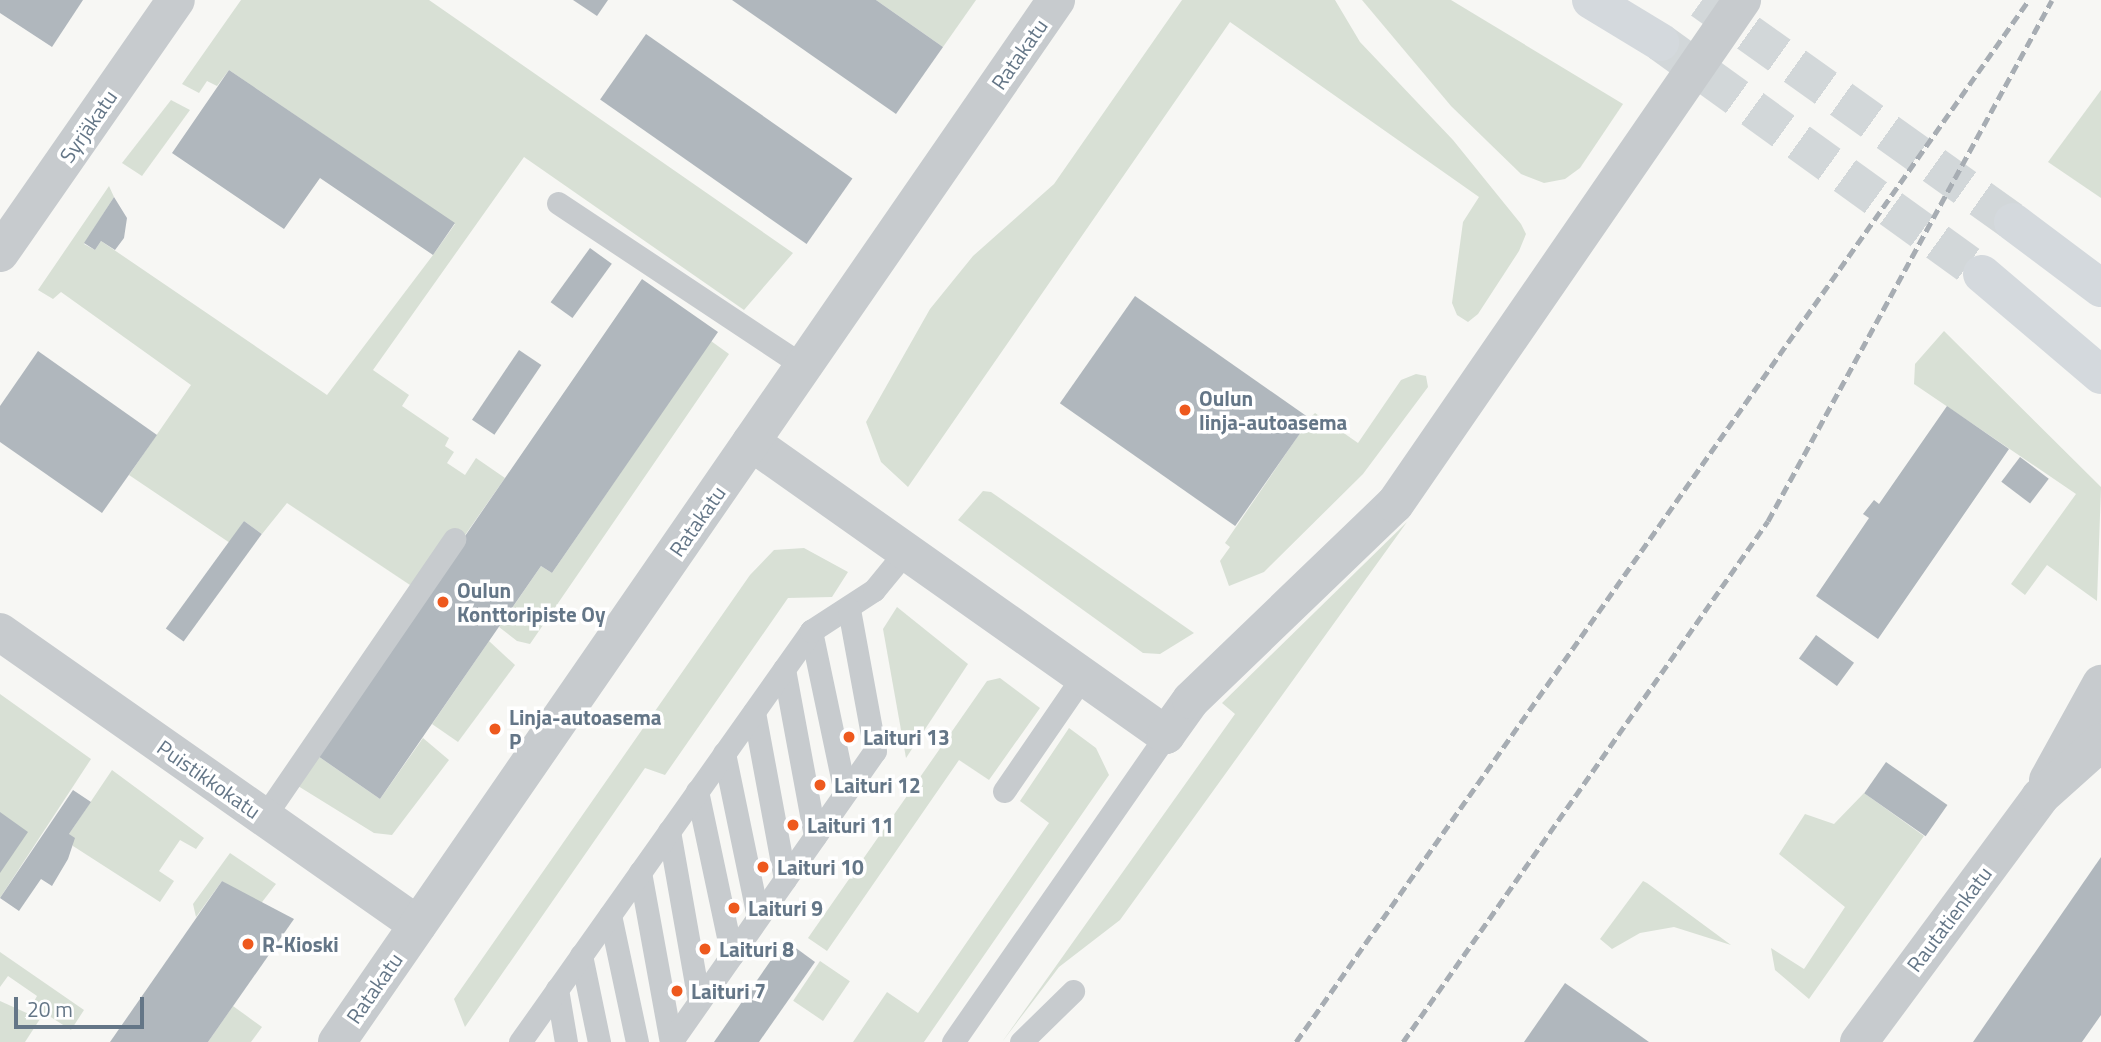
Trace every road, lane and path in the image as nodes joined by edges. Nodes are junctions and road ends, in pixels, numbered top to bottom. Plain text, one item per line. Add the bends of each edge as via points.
1 (176, 0) edge
2 (1056, 0) edge
3 (1591, 0) edge
4 (1742, 0) edge
5 (1660, 42) tunnel mouth
6 (558, 203) dead end
7 (2013, 222) tunnel mouth
8 (0, 253) edge
9 (1982, 274) tunnel mouth
10 (2101, 288) edge
11 (803, 366) junction
12 (2101, 375) edge
13 (751, 442) junction
14 (454, 539) dead end
15 (906, 551) junction
16 (849, 609) junction
17 (811, 631) junction
18 (0, 632) edge
19 (784, 668) junction
20 (1083, 676) junction
21 (2101, 684) edge
22 (754, 712) junction
23 (1166, 735) junction
24 (2101, 742) edge
25 (724, 753) junction
26 (697, 791) junction
27 (1004, 791) dead end
28 (845, 792) junction
29 (2040, 797) junction
30 (264, 817) junction
31 (669, 831) junction
32 (815, 835) junction
33 (640, 872) junction
34 (785, 879) junction
35 (610, 915) junction
36 (758, 917) junction
37 (418, 925) junction
38 (582, 955) junction
39 (732, 955) junction
40 (557, 989) junction
41 (1073, 991) dead end
42 (699, 1001) junction
43 (522, 1040) edge
44 (337, 1042) edge
45 (566, 1042) edge
46 (599, 1042) edge
47 (637, 1042) edge
48 (671, 1042) edge
49 (953, 1042) edge
50 (1021, 1042) edge
51 (1859, 1042) edge

1 - 8 street, Syrjäkatu
2 - 11 street, Ratakatu
3 - 5 main road
4 - 23 street via 1395,504 1191,700
6 - 11 lane
7 - 10 main road
9 - 12 main road
11 - 13 street, Ratakatu
13 - 15 street
13 - 37 street, Ratakatu
14 - 30 lane
15 - 16 lane
15 - 20 street
16 - 17 lane
16 - 28 lane via 875,751
17 - 19 lane
17 - 28 lane
18 - 30 street, Puistikkokatu
19 - 22 lane
19 - 32 lane
20 - 23 street
20 - 27 lane
21 - 29 street, Rautatienkatu
22 - 25 lane
22 - 34 lane
23 - 49 lane
24 - 29 street, Rautatienkatu
25 - 26 lane
25 - 36 lane
26 - 31 lane
26 - 39 lane
28 - 32 lane
29 - 51 street, Rautatienkatu
30 - 37 street, Puistikkokatu
31 - 33 lane
31 - 42 lane
32 - 34 lane
33 - 35 lane
33 - 48 lane
34 - 36 lane
35 - 38 lane
35 - 47 lane
36 - 39 lane
37 - 44 street, Ratakatu
38 - 40 lane
38 - 46 lane
39 - 42 lane
40 - 43 lane
40 - 45 lane
41 - 50 lane
42 - 48 lane

